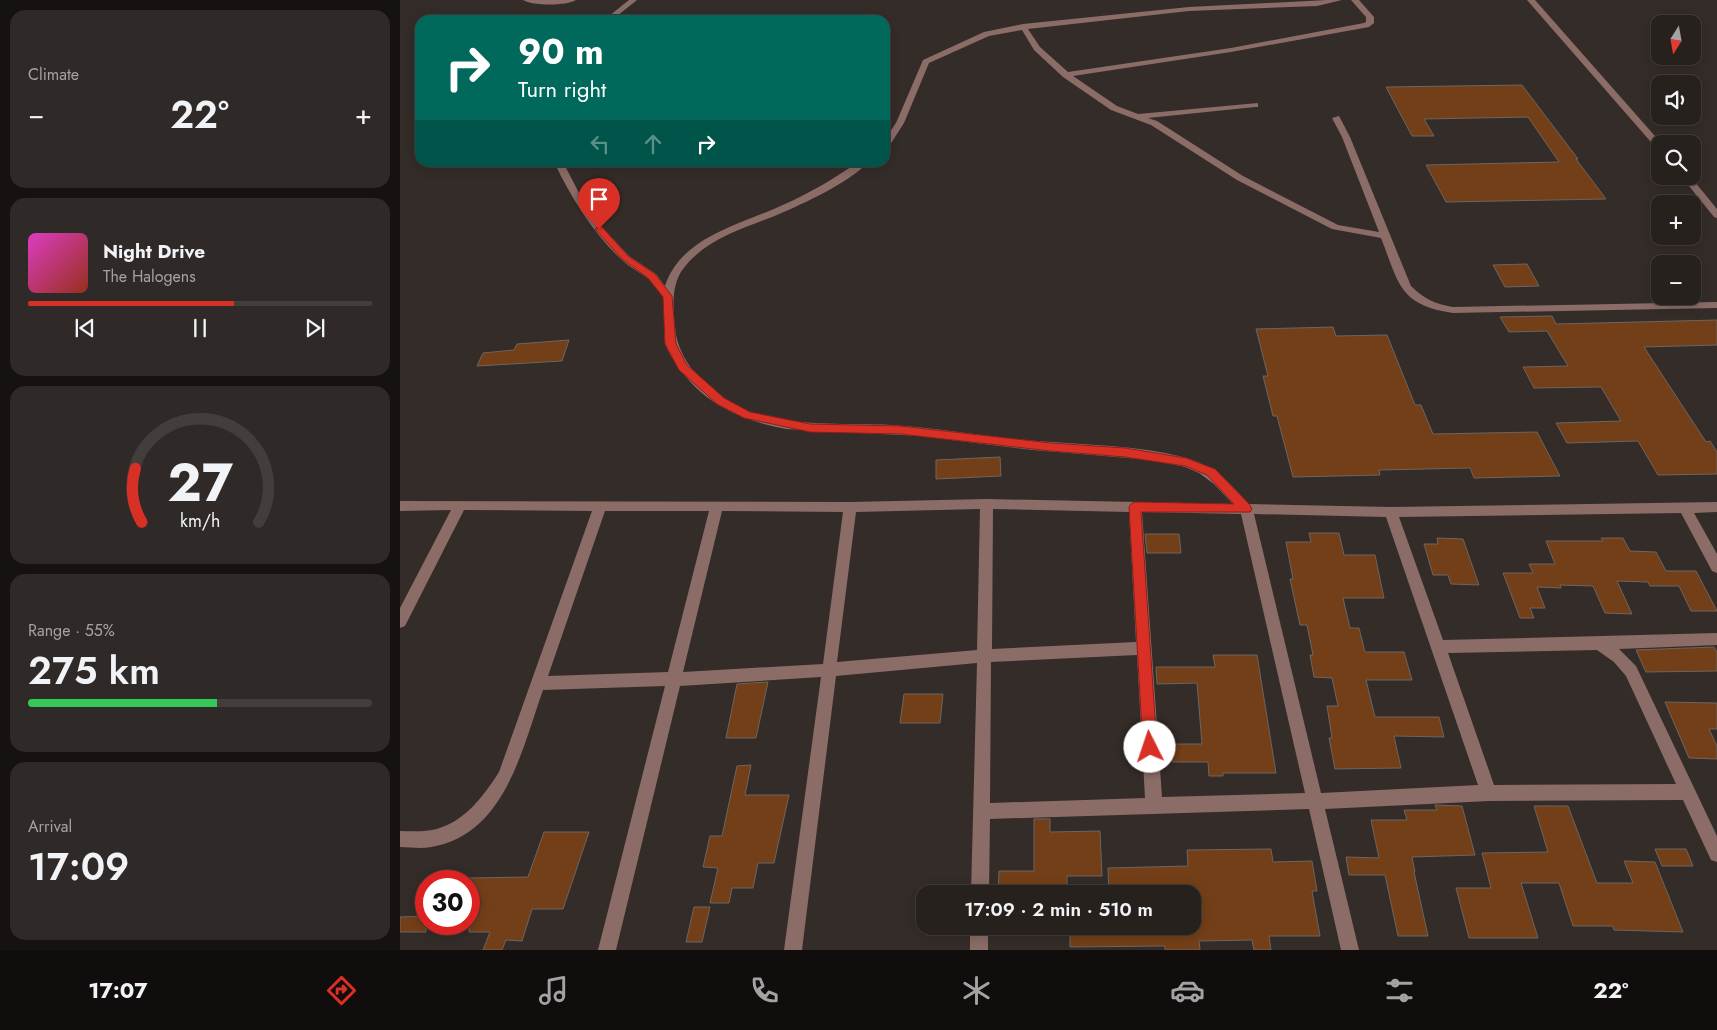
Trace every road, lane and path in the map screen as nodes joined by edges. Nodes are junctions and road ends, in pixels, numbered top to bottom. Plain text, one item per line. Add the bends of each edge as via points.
1 (527, 0) edge
2 (572, 0) edge
3 (633, 0) edge
4 (1338, 0) edge
5 (1355, 0) edge
6 (1531, 0) edge
7 (614, 15) edge
8 (1023, 26) junction
9 (1066, 75) junction
10 (1255, 106) dead end
11 (1138, 116) junction
12 (1336, 118) dead end
13 (890, 138) edge
14 (1651, 138) edge
15 (560, 167) edge
16 (859, 167) edge
17 (1692, 185) edge
18 (1717, 216) edge
19 (1385, 236) junction
20 (668, 296) junction
21 (1717, 305) edge
22 (987, 504) junction
23 (460, 505) junction
24 (601, 505) junction
25 (400, 506) edge
26 (717, 506) junction
27 (850, 507) junction
28 (1135, 507) junction
29 (1684, 507) junction
30 (1717, 507) edge
31 (1246, 509) junction
32 (1391, 512) junction
33 (1717, 567) edge
34 (400, 622) edge
35 (1717, 639) edge
36 (1599, 643) junction
37 (1438, 647) junction
38 (1143, 648) junction
39 (984, 656) junction
40 (829, 670) junction
41 (674, 679) junction
42 (537, 683) junction
43 (1489, 792) junction
44 (1688, 792) junction
45 (1315, 801) junction
46 (1154, 806) junction
47 (981, 812) junction
48 (400, 839) edge
49 (1717, 854) edge
50 (980, 885) edge
51 (979, 935) edge
52 (607, 950) edge
53 (792, 950) edge
54 (979, 950) edge
55 (1350, 950) edge

1 - 2 street
3 - 7 street
4 - 8 street via 1317,4 1189,9
5 - 9 street via 1370,17 1370,23 1231,50
6 - 14 street
8 - 9 street via 1037,48
8 - 13 street via 987,34 926,62 900,123
9 - 11 street via 1114,108
10 - 11 street
11 - 19 street via 1240,178 1335,227
12 - 19 street
15 - 20 street via 574,194 599,229 625,258 652,276
16 - 20 street via 789,206 699,248 679,267
17 - 18 street
19 - 21 street via 1406,288 1434,307 1495,310
20 - 31 street via 670,344 683,367 721,401 747,416 810,428 900,430 1125,452 1186,462 1211,472
22 - 27 street
22 - 28 street
22 - 39 street
23 - 24 street
23 - 25 street
23 - 34 street
24 - 26 street
24 - 42 street
26 - 27 street
26 - 41 street
27 - 40 street
28 - 31 street
28 - 38 street
29 - 30 street
29 - 32 street
29 - 33 street
31 - 32 street
31 - 45 street
32 - 37 street
35 - 36 street
36 - 37 street
36 - 44 street via 1619,657 1631,671
37 - 43 street
38 - 39 street
38 - 46 street
39 - 40 street
39 - 47 street
40 - 41 street
40 - 53 street
41 - 42 street
41 - 52 street
42 - 48 street via 504,776 492,799 454,831 431,838
43 - 44 street
43 - 45 street
44 - 49 street
45 - 46 street
45 - 55 street
46 - 47 street
47 - 50 street
51 - 54 street

